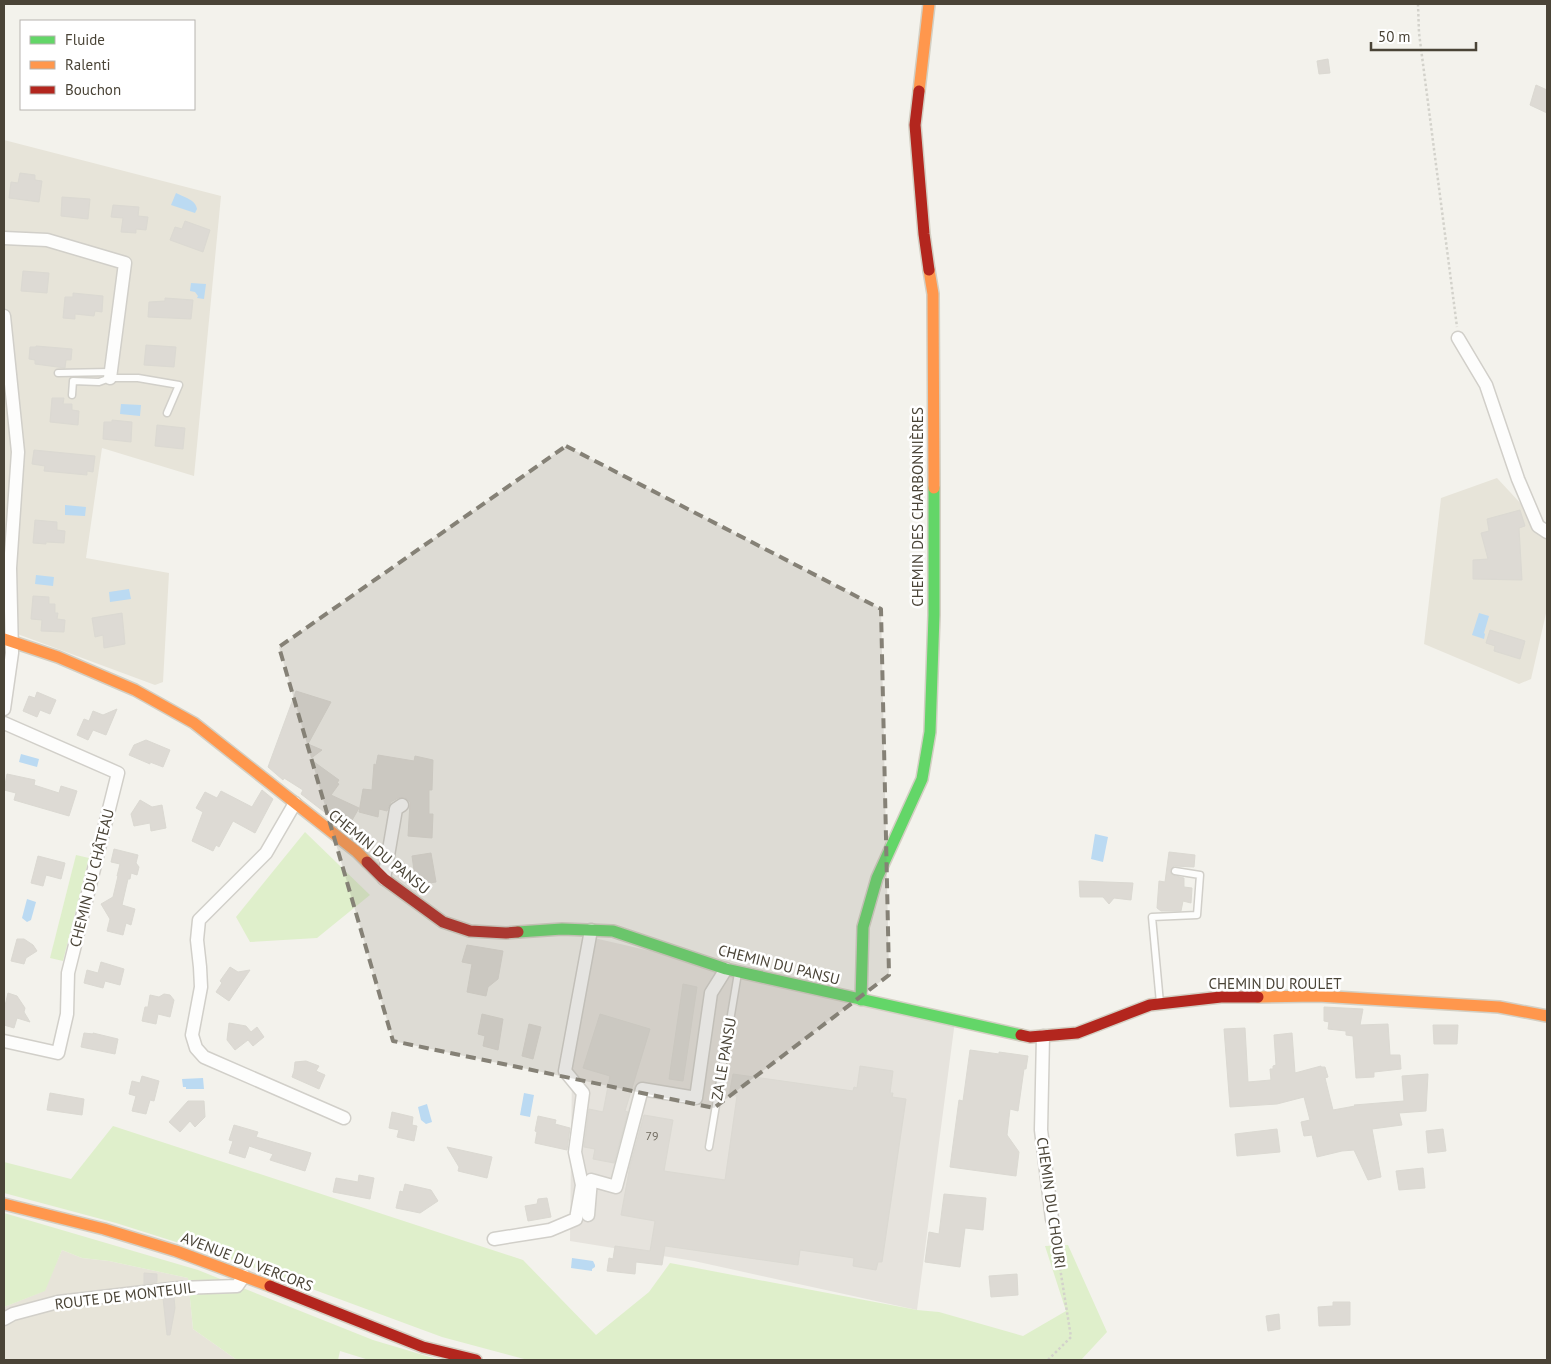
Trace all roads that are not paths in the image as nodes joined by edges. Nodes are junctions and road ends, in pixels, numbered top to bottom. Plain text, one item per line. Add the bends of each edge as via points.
1 (929, 4) edge
2 (4, 238) edge
3 (4, 316) edge
4 (1458, 338) road end
5 (7, 366) edge
6 (58, 372) dead end
7 (110, 375) junction
8 (72, 395) dead end
9 (167, 413) dead end
10 (1547, 532) edge
11 (8, 640) edge
12 (4, 709) edge
13 (4, 723) edge
14 (295, 803) junction
15 (402, 805) dead end
16 (1175, 871) dead end
17 (384, 879) junction
18 (591, 930) junction
19 (732, 970) junction
20 (861, 1000) junction
21 (1160, 1004) junction
22 (1547, 1016) edge
23 (1043, 1036) junction
24 (4, 1041) edge
25 (344, 1118) dead end
26 (709, 1146) dead end
27 (4, 1204) edge
28 (588, 1215) dead end
29 (1052, 1218) road end
30 (494, 1240) dead end
31 (244, 1276) junction
32 (4, 1319) edge
33 (476, 1360) edge

1 - 20 street, CHEMIN DES CHARBONNIÈRES via 915,125 924,234 933,294 934,615 930,732 922,779 876,878 863,928
2 - 7 street via 47,240 125,263
3 - 5 street
4 - 10 street via 1486,385 1518,479 1538,526
5 - 11 street via 18,452
6 - 7 lane
7 - 8 lane via 99,382 73,381
7 - 9 lane via 178,385
11 - 12 street via 12,653
11 - 14 street, CHEMIN DU PANSU via 135,690 186,718
13 - 24 street, CHEMIN DU CHÂTEAU via 118,773 68,973 67,1014 58,1052
14 - 17 street, CHEMIN DU PANSU via 357,852
14 - 25 street via 266,853 199,920 197,940 201,987 192,1035 196,1048 204,1057
15 - 17 street via 396,809
16 - 21 lane via 1200,875 1197,915 1152,917
17 - 18 street, CHEMIN DU PANSU via 443,922 470,932
18 - 19 street, CHEMIN DU PANSU via 613,931
18 - 30 street via 565,1071 582,1093 575,1152 582,1185 576,1219 550,1230
19 - 20 street, CHEMIN DU PANSU
19 - 26 lane, ZA LE PANSU
19 - 28 street via 711,994 696,1098 642,1089 616,1187 591,1180
20 - 23 street, CHEMIN DU ROULET via 1030,1037
21 - 22 street, CHEMIN DU ROULET via 1221,997 1318,996 1499,1007
21 - 23 street, CHEMIN DU ROULET via 1077,1034
23 - 29 street, CHEMIN DU CHOURI via 1041,1130
27 - 31 street, AVENUE DU VERCORS via 113,1232
31 - 32 street, ROUTE DE MONTEUIL via 237,1286 179,1288 58,1302
31 - 33 street, AVENUE DU VERCORS via 423,1347

